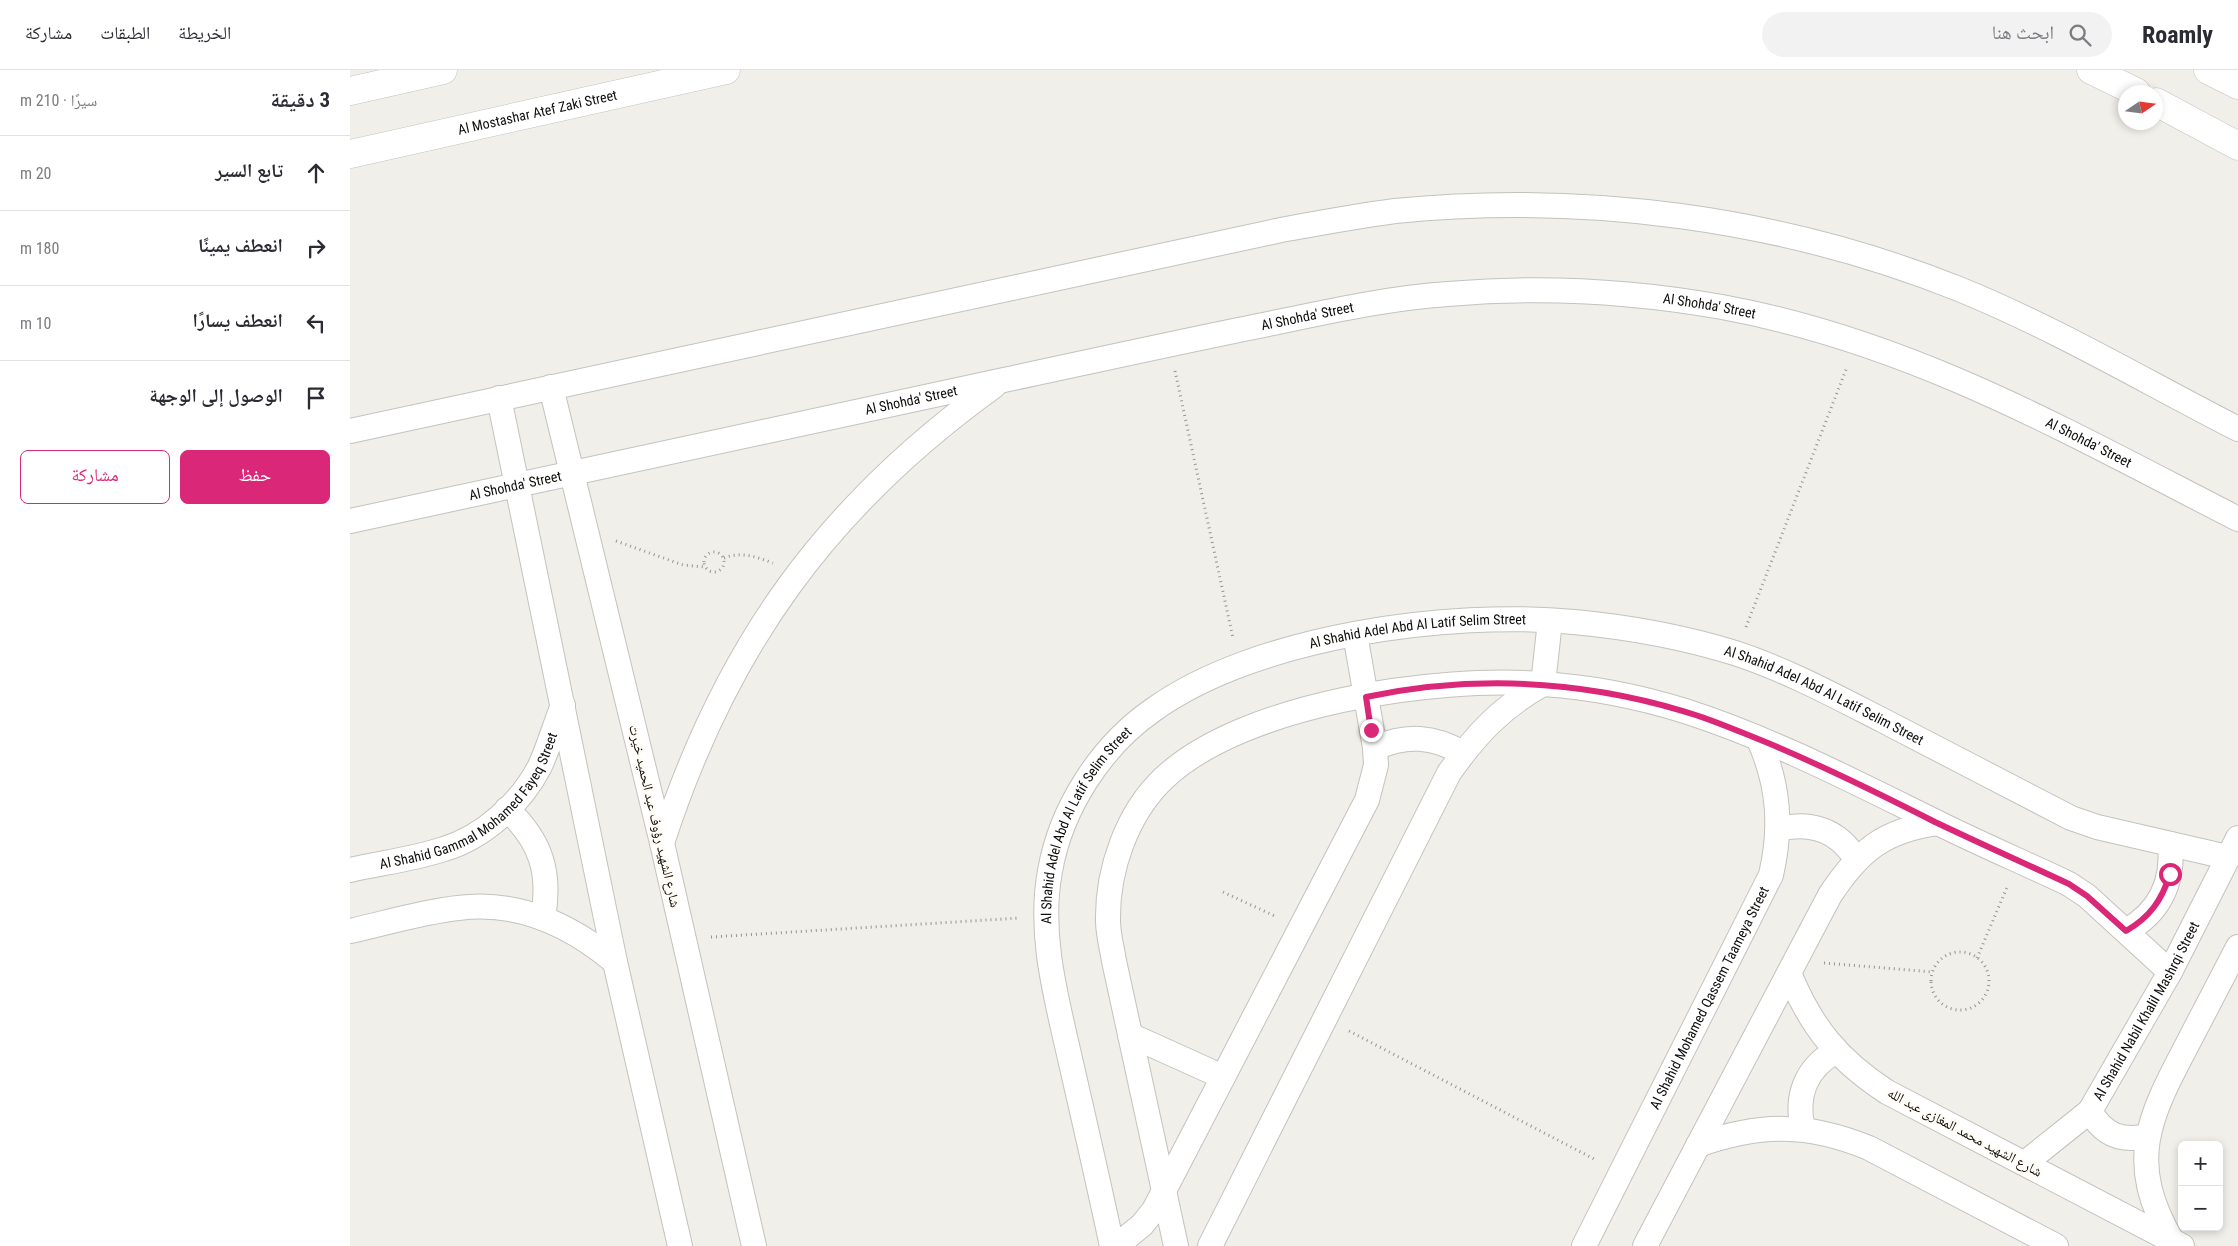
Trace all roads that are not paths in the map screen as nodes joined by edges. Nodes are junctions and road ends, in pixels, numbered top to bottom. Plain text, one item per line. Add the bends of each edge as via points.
1 (443, 70) edge
2 (723, 70) edge
3 (2091, 70) edge
4 (2208, 70) edge
5 (2122, 85) edge
6 (2238, 85) edge
7 (350, 91) edge
8 (2163, 106) edge
9 (2238, 146) edge
10 (350, 154) edge
11 (1001, 381) junction
12 (551, 387) junction
13 (499, 398) junction
14 (2238, 430) edge
15 (350, 432) edge
16 (572, 473) junction
17 (518, 485) junction
18 (2238, 519) edge
19 (350, 521) edge
20 (1550, 621) junction
21 (1355, 634) junction
22 (1543, 684) junction
23 (1366, 697) junction
24 (563, 704) junction
25 (1759, 740) junction
26 (1375, 748) junction
27 (1463, 753) junction
28 (507, 809) junction
29 (1938, 823) junction
30 (1779, 829) junction
31 (662, 843) junction
32 (2170, 844) junction
33 (2233, 848) edge
34 (1856, 859) junction
35 (350, 870) edge
36 (543, 918) junction
37 (350, 930) edge
38 (2126, 931) junction
39 (2238, 947) edge
40 (615, 962) junction
41 (1792, 967) junction
42 (2170, 972) junction
43 (1130, 1035) junction
44 (1836, 1051) junction
45 (1223, 1077) junction
46 (2090, 1111) junction
47 (1803, 1129) junction
48 (2148, 1136) junction
49 (1698, 1145) junction
50 (2025, 1163) junction
51 (1163, 1193) junction
52 (2177, 1243) edge
53 (680, 1246) edge
54 (754, 1246) edge
55 (1112, 1246) edge
56 (1116, 1246) edge
57 (1176, 1246) edge
58 (1210, 1246) edge
59 (1584, 1246) edge
60 (1645, 1246) edge
61 (2056, 1246) edge

1 - 7 street
2 - 10 street, Al Mostashar Atef Zaki Street
3 - 5 street
4 - 6 street
8 - 9 street
11 - 16 street, Al Shohda' Street
11 - 18 street, Al Shohda' Street via 1377,302 1516,290 1654,297 1790,322 1899,355 1980,388
11 - 31 street via 909,452 867,493 799,572 758,630 702,733
12 - 13 street
12 - 14 street via 1337,219 1452,207 1567,206 1644,212 1738,225 1794,237 1905,270 2012,312
12 - 16 street, شارع الشهيد رؤوف عبد الحميد خيرت
13 - 15 street
13 - 17 street
16 - 17 street, Al Shohda' Street
16 - 31 street, شارع الشهيد رؤوف عبد الحميد خيرت
17 - 19 street, Al Shohda' Street
17 - 24 street
20 - 21 street, Al Shahid Adel Abd Al Latif Selim Street via 1458,621
20 - 22 street
20 - 32 street, Al Shahid Adel Abd Al Latif Selim Street via 1626,628 1682,639 1791,673 2071,818
21 - 23 street
21 - 55 street, Al Shahid Adel Abd Al Latif Selim Street via 1239,666 1152,710 1116,742 1086,781 1064,823 1050,869 1045,916 1051,973
22 - 23 street via 1434,686
22 - 25 street via 1636,698 1731,727
22 - 27 street via 1516,699 1497,715
23 - 26 street
23 - 43 street via 1287,714 1224,739 1194,754 1163,779 1138,810 1121,845 1110,883 1108,922
24 - 28 street, Al Shahid Gammal Mohamed Fayeq Street via 540,766
24 - 40 street
25 - 29 street via 1820,765
25 - 30 street, Al Shahid Mohamed Qassem Taameya Street via 1774,783
26 - 27 street via 1392,740 1410,737 1446,743
26 - 45 street via 1376,765 1367,800
27 - 58 street via 1436,796
28 - 35 street, Al Shahid Gammal Mohamed Fayeq Street via 474,836 444,849
28 - 36 street via 522,823 541,858 546,884
29 - 34 street via 1894,833
29 - 38 street via 2069,884
30 - 34 street via 1807,825 1822,828 1843,841
30 - 59 street, Al Shahid Mohamed Qassem Taameya Street via 1771,874
31 - 54 street, شارع الشهيد رؤوف عبد الحميد خيرت
32 - 33 street, Al Shahid Adel Abd Al Latif Selim Street
32 - 38 street via 2170,874 2166,889 2150,914
33 - 42 street, Al Shahid Nabil Khalil Mashrqi Street
34 - 41 street via 1830,896
36 - 37 street via 515,910 458,908
36 - 40 street via 577,934
38 - 42 street
39 - 48 street via 2154,1110
40 - 53 street
41 - 44 street, شارع الشهيد محمد المغازى عبد الله via 1812,1020
41 - 49 street
42 - 46 street, Al Shahid Nabil Khalil Mashrqi Street
43 - 45 street
43 - 51 street
44 - 47 street via 1824,1058 1807,1078 1800,1103
44 - 50 street, شارع الشهيد محمد المغازى عبد الله via 1865,1078 1887,1092
45 - 51 street
46 - 48 street via 2096,1121 2114,1136 2125,1139
46 - 50 street, Al Shahid Nabil Khalil Mashrqi Street
47 - 49 street via 1755,1129
47 - 61 street via 1842,1137 1869,1148
48 - 52 street via 2146,1164 2150,1191 2158,1217
49 - 60 street
50 - 52 street, شارع الشهيد محمد المغازى عبد الله
51 - 56 street via 1142,1224
51 - 57 street

